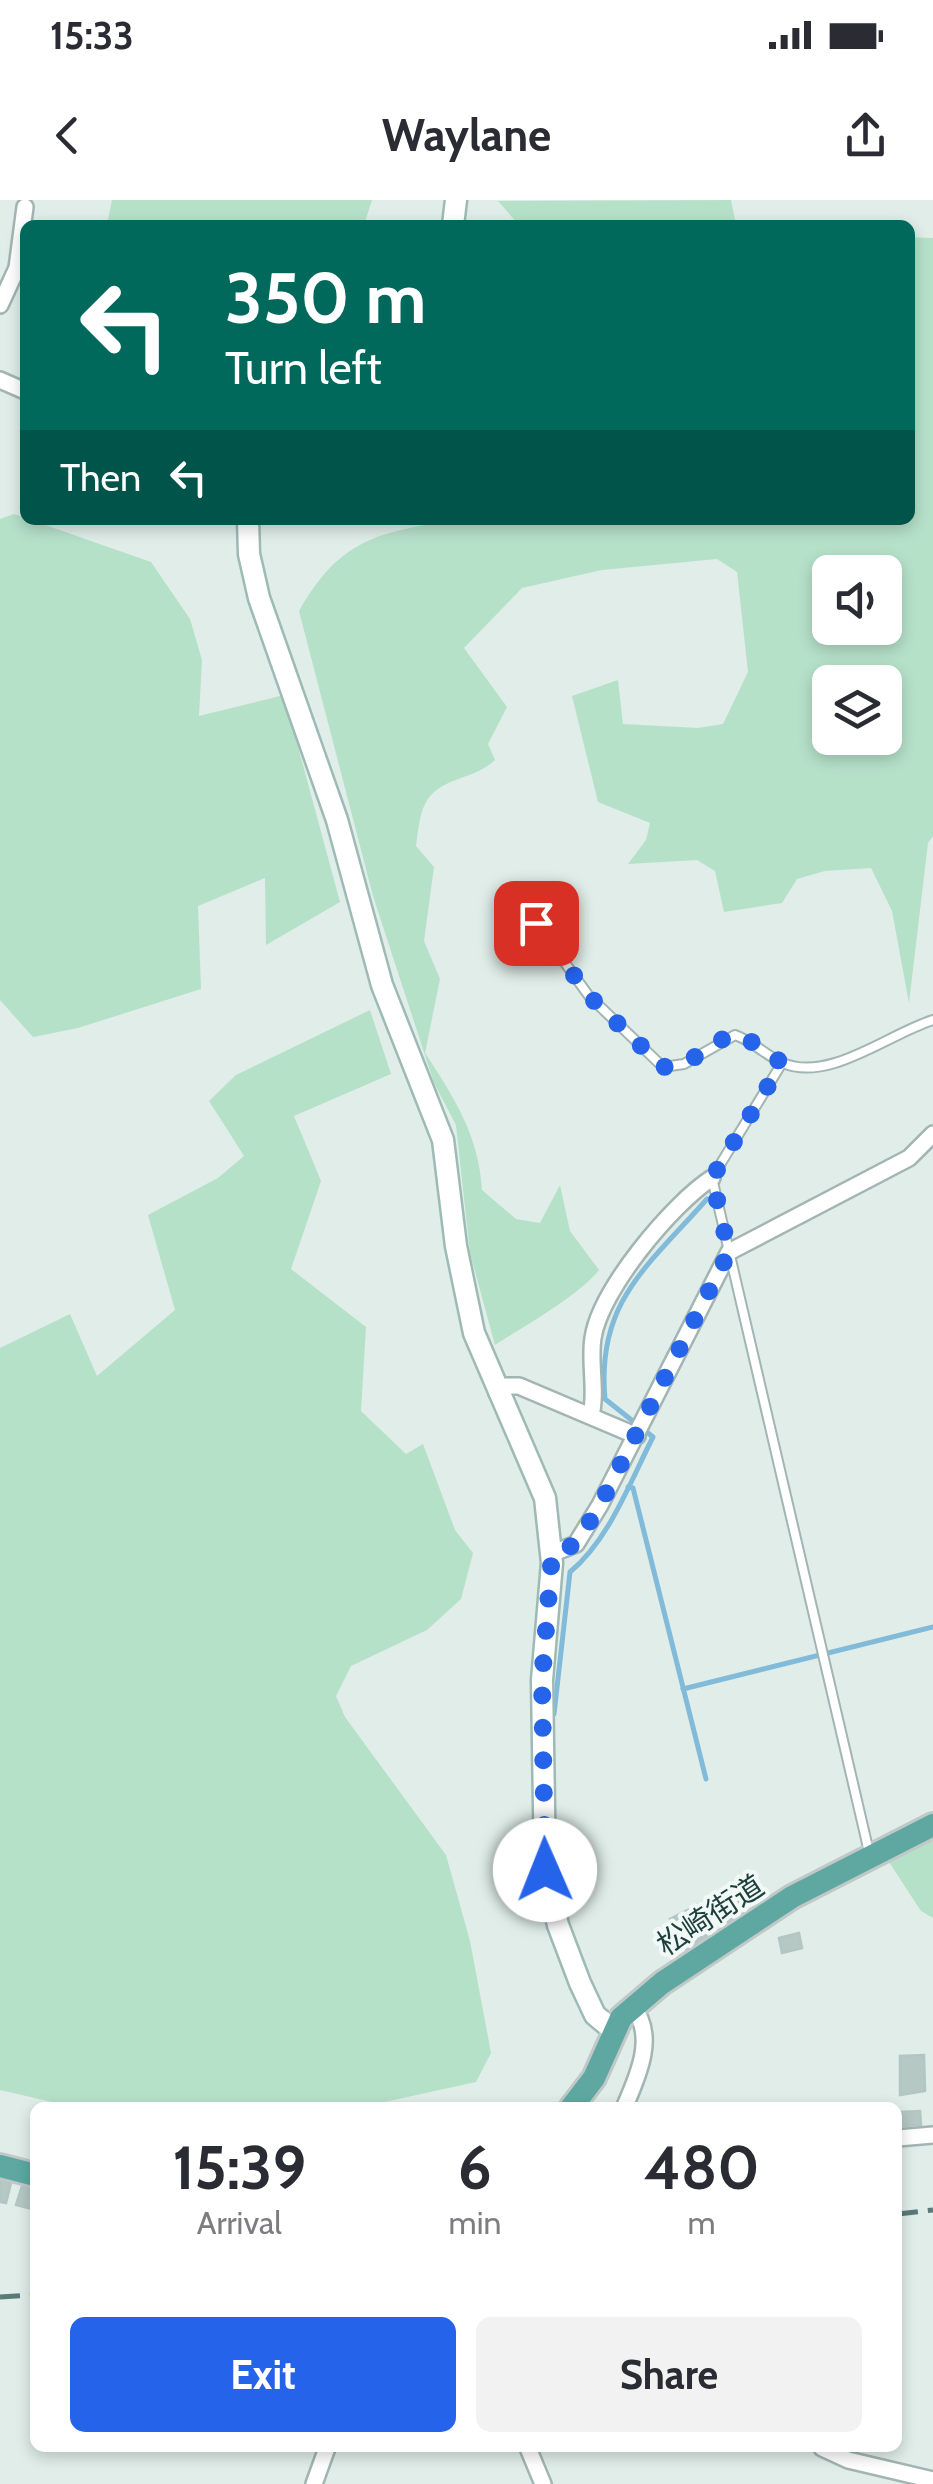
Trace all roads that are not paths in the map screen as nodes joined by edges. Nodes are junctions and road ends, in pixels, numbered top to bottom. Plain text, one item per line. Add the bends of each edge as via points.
1 (20, 236) edge
2 (0, 305) edge
3 (248, 525) edge
4 (536, 923) dead end
5 (933, 1020) edge
6 (782, 1063) junction
7 (933, 1134) edge
8 (712, 1178) junction
9 (729, 1252) junction
10 (497, 1393) junction
11 (591, 1415) junction
12 (637, 1436) junction
13 (552, 1554) junction
14 (933, 1825) edge
15 (870, 1856) junction
16 (632, 2006) junction
17 (613, 2030) junction
18 (576, 2102) edge
19 (627, 2102) edge
20 (933, 2135) edge
21 (902, 2138) edge
22 (0, 2166) edge
23 (30, 2174) edge
24 (326, 2452) edge
25 (530, 2452) edge
26 (831, 2452) edge
27 (933, 2480) edge
28 (314, 2484) edge
29 (542, 2484) edge

1 - 2 street via 16,268
3 - 10 street via 259,598 337,820 382,985 443,1140 464,1294
4 - 6 lane via 589,996 663,1067 684,1064 729,1035 746,1038
5 - 6 lane via 843,1059 809,1067
6 - 8 lane
7 - 9 street via 910,1158
8 - 9 lane
8 - 11 street via 666,1221 598,1318
9 - 12 street
9 - 15 lane
10 - 11 street via 520,1386
10 - 13 street via 546,1498
11 - 12 street
12 - 13 street via 576,1544
13 - 17 street via 542,1680 545,1870 580,1983 595,2015
14 - 15 main road, 松崎街道
15 - 16 main road, 松崎街道 via 774,1908
16 - 17 main road, 松崎街道
16 - 19 street via 642,2020 644,2042
17 - 18 main road, 松崎街道 via 594,2078
20 - 21 street
22 - 23 main road
24 - 28 street
25 - 29 street
26 - 27 street

